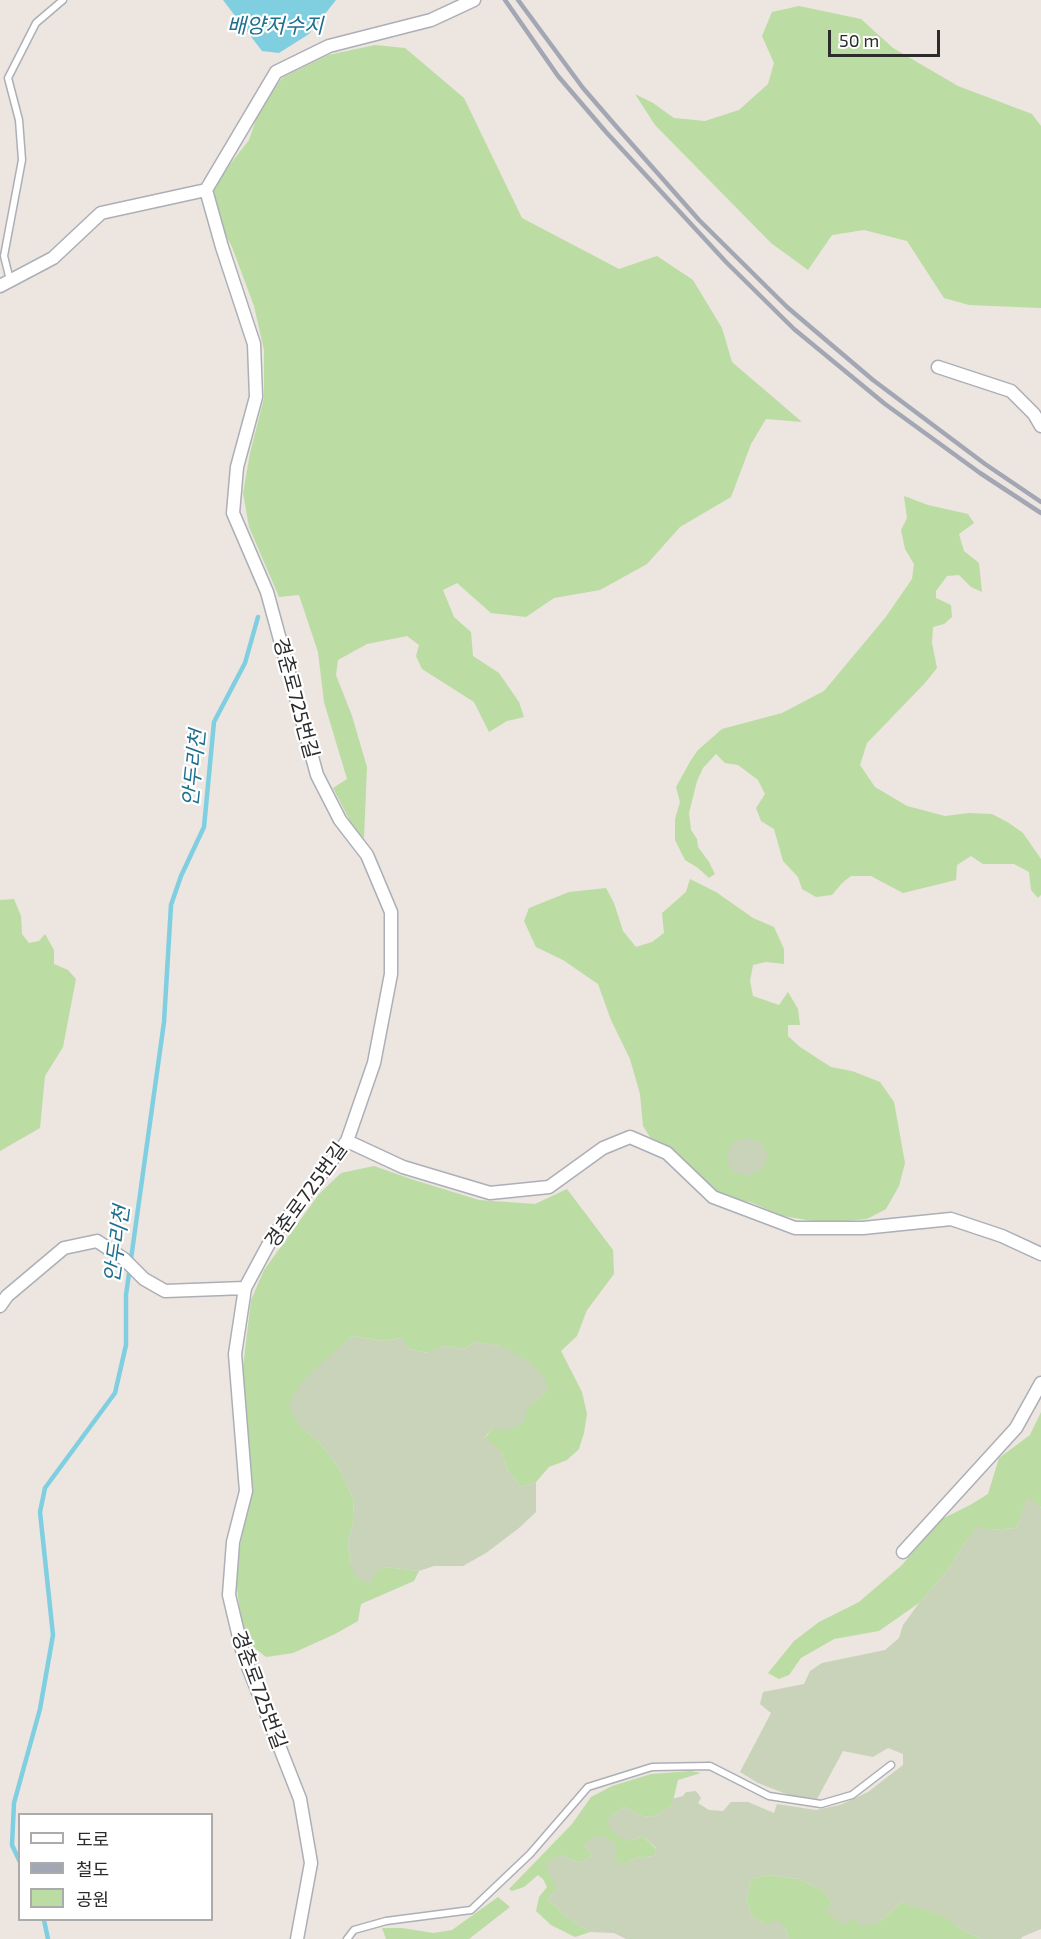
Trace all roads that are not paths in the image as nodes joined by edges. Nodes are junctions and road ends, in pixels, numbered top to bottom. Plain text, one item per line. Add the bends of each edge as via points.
1 (63, 0) edge
2 (474, 0) edge
3 (206, 190) junction
4 (5, 284) edge
5 (938, 367) dead end
6 (1041, 426) edge
7 (348, 1141) junction
8 (1041, 1254) edge
9 (245, 1288) junction
10 (0, 1306) edge
11 (1041, 1383) edge
12 (903, 1552) dead end
13 (891, 1765) dead end
14 (297, 1939) edge
15 (347, 1939) edge

1 - 4 lane via 36,22 8,78 20,120 22,160 4,256
2 - 3 street via 430,20 329,46 276,72
3 - 4 street via 101,213 53,258
3 - 7 street, 경춘로725번길 via 254,344 256,397 237,467 233,513 267,592 317,775 340,820 366,855 391,912 391,974 374,1063
5 - 6 street via 1011,391
7 - 8 street via 403,1167 490,1193 549,1187 603,1148 630,1137 667,1153 713,1197 795,1228 863,1228 951,1219
7 - 9 street, 경춘로725번길 via 273,1236
9 - 10 street via 165,1291 144,1280 123,1258 97,1241 64,1248
9 - 14 street, 경춘로725번길 via 235,1354 246,1491 233,1542 229,1595 243,1654 300,1799 311,1863
11 - 12 street via 1017,1428
13 - 15 lane via 852,1795 821,1804 769,1796 710,1766 652,1767 588,1787 530,1854 471,1910 386,1921 354,1930

